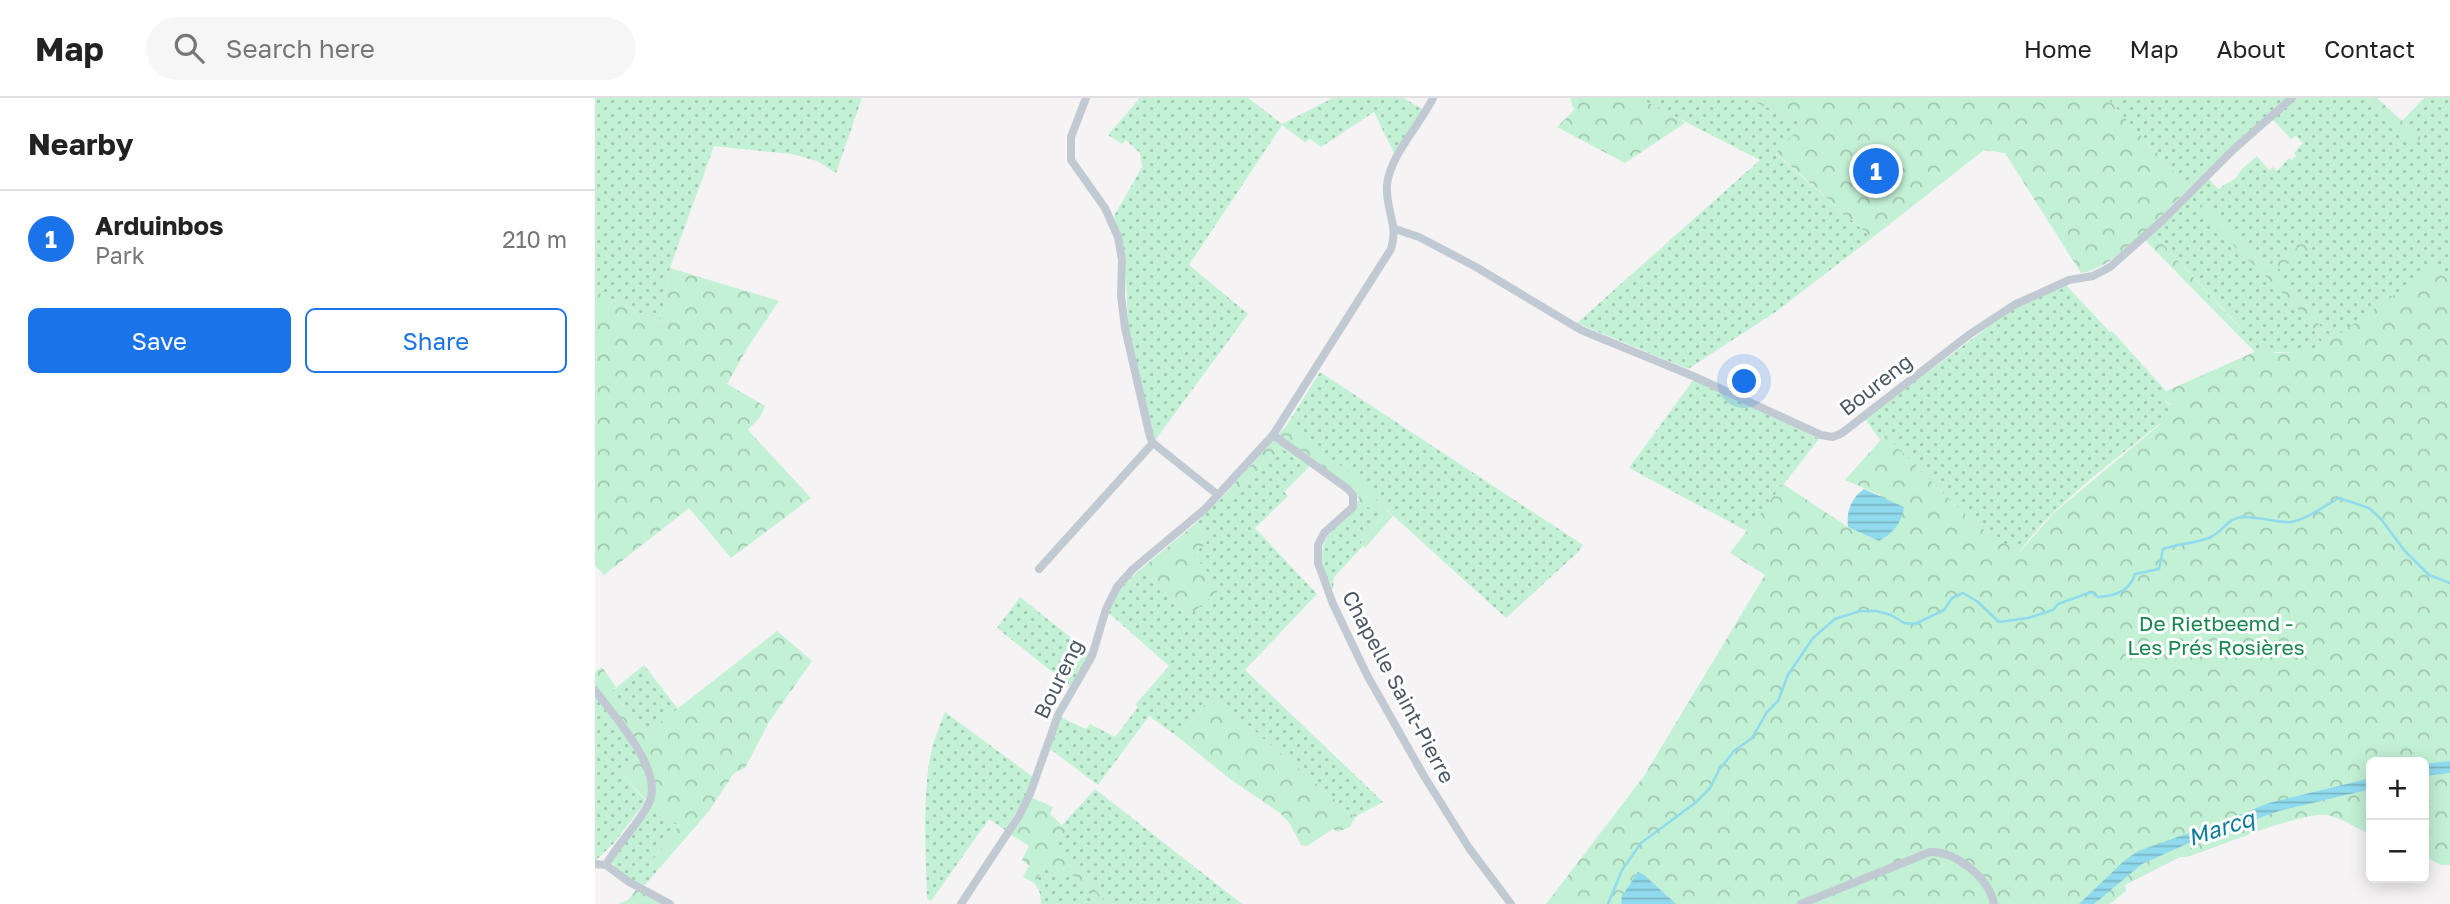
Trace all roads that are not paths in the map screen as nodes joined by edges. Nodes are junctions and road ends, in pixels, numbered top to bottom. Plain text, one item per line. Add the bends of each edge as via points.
1 (1086, 98) edge
2 (1433, 98) edge
3 (2292, 98) edge
4 (1395, 229) junction
5 (1273, 435) junction
6 (1153, 443) junction
7 (1218, 495) junction
8 (1039, 569) dead end
9 (595, 690) edge
10 (595, 864) edge
11 (606, 865) junction
12 (670, 904) edge
13 (961, 904) edge
14 (1511, 904) edge
15 (1801, 904) edge
16 (1994, 904) edge

1 - 6 street via 1070,146 1071,160 1105,208 1118,237 1125,328
2 - 4 street via 1391,171 1387,194
3 - 4 street, Boureng via 2109,267 2014,305 1833,437 1581,330 1476,267
4 - 5 street, Boureng via 1391,249
5 - 7 street, Boureng
5 - 14 street, Chapelle Saint-Pierre via 1353,495 1353,506 1319,540 1317,557 1324,580 1349,639 1424,776
6 - 7 street
6 - 8 street
7 - 13 street, Boureng via 1117,587 1092,656 1058,715 1030,794
9 - 11 street via 645,761 653,791
10 - 11 street
11 - 12 street
15 - 16 street via 1930,852 1944,853 1974,873 1988,887

